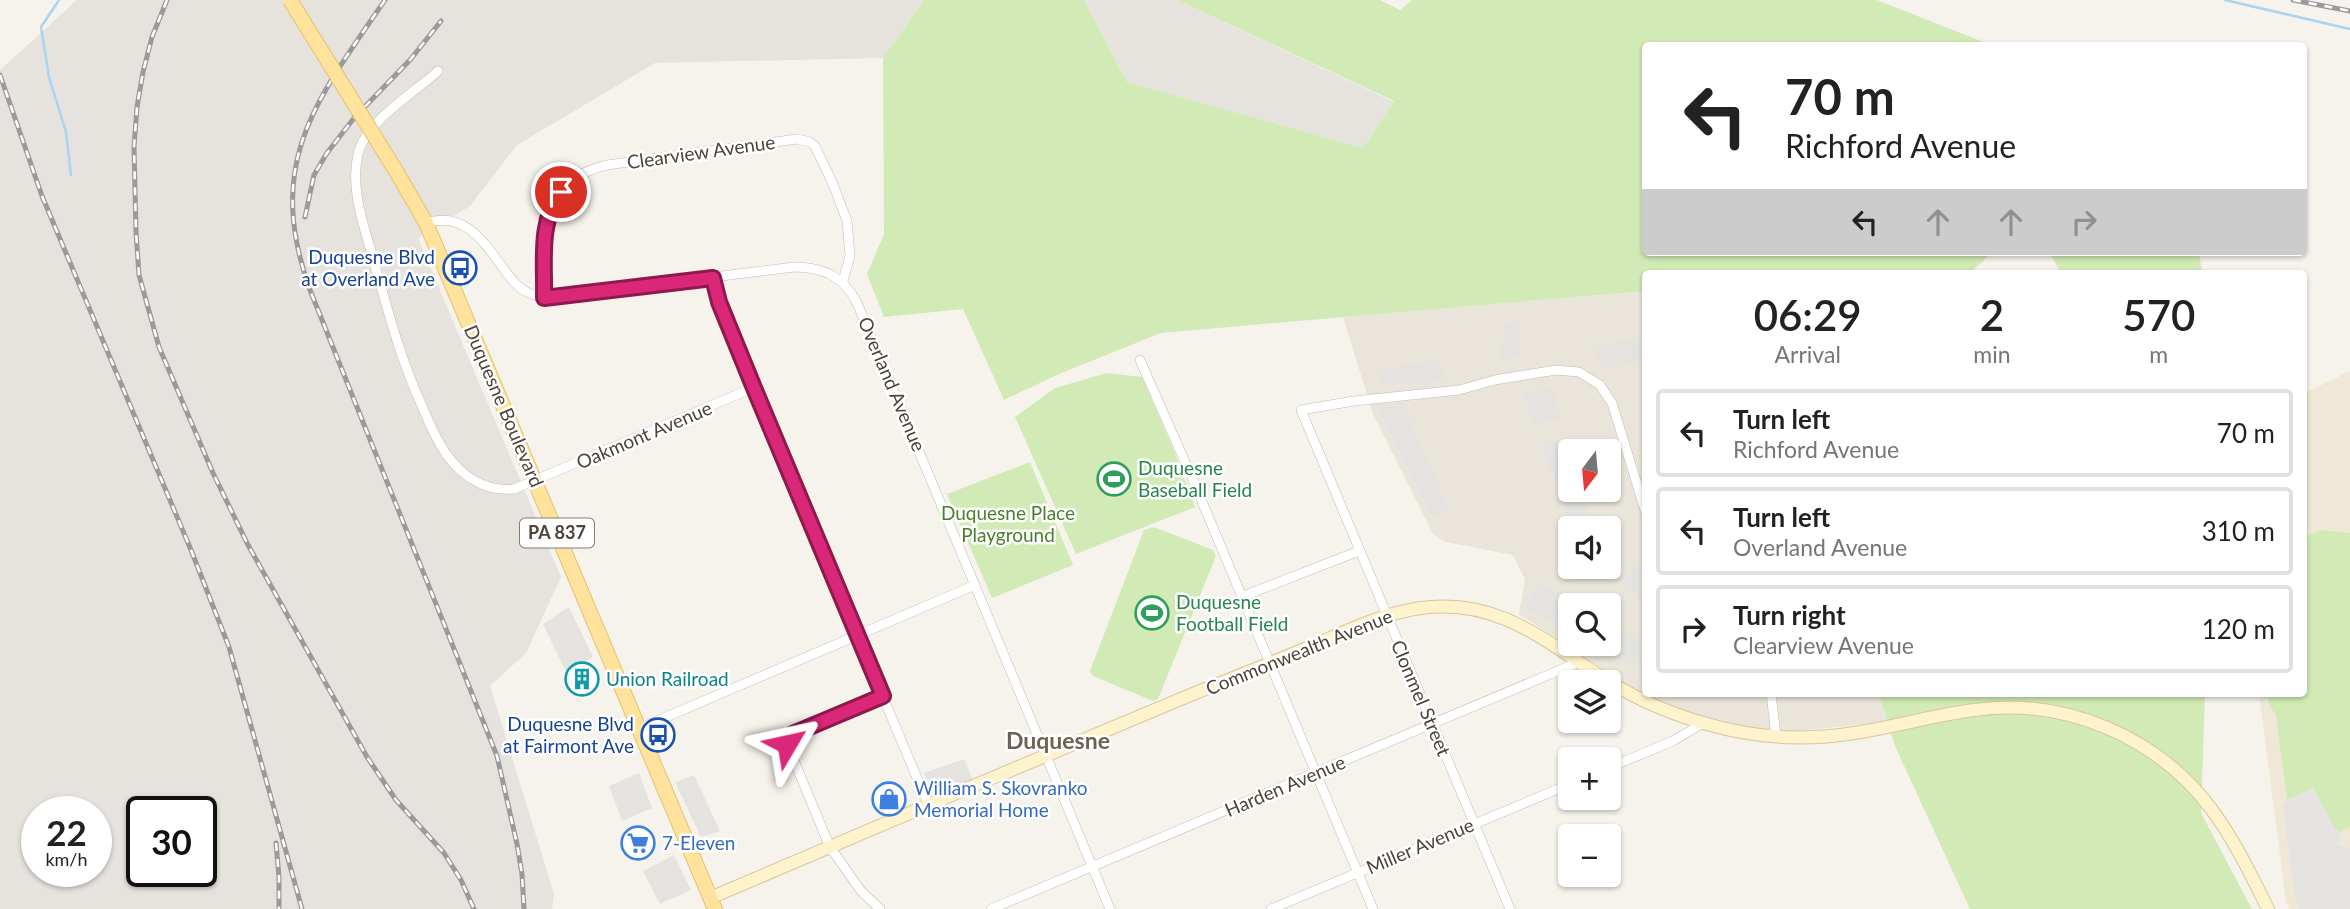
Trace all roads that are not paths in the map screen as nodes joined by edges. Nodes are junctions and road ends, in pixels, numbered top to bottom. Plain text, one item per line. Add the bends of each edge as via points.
1 (290, 0) edge
2 (439, 71) dead end
3 (426, 223) junction
4 (713, 278) junction
5 (843, 281) junction
6 (544, 298) junction
7 (1140, 359) dead end
8 (754, 388) junction
9 (535, 481) junction
10 (1642, 500) edge
11 (1359, 551) junction
12 (975, 585) junction
13 (1241, 597) junction
14 (1386, 616) junction
15 (858, 636) junction
16 (1579, 662) junction
17 (1269, 663) junction
18 (883, 696) junction
19 (1771, 697) edge
20 (1703, 723) junction
21 (1432, 724) junction
22 (638, 729) junction
23 (1776, 737) junction
24 (1045, 755) junction
25 (1621, 763) edge
26 (1316, 773) junction
27 (1558, 789) edge
28 (928, 804) junction
29 (1474, 823) junction
30 (830, 846) junction
31 (1091, 866) junction
32 (1358, 873) junction
33 (712, 903) edge
34 (880, 909) edge
35 (991, 909) edge
36 (1110, 909) edge
37 (1271, 909) edge
38 (1373, 909) edge
39 (1510, 909) edge
40 (2269, 909) edge

1 - 3 main road, Duquesne Boulevard / PA 837, bridge
2 - 9 street, Oakmont Avenue via 382,118 360,147 358,203 398,350 441,446 478,483 508,489
3 - 6 street via 443,220 462,225 486,243 523,290
3 - 9 main road, Duquesne Boulevard / PA 837
4 - 5 street via 804,267 829,272
4 - 6 street
4 - 8 street
5 - 6 street, Clearview Avenue via 851,247 845,211 815,146 797,139 607,165 579,176 549,211
5 - 12 street, Overland Avenue via 858,303
7 - 13 street
8 - 9 street, Oakmont Avenue
8 - 15 street
9 - 22 main road, Duquesne Boulevard / PA 837
10 - 11 street, Clonmel Street via 1612,403 1600,386 1579,372 1556,370 1459,390 1301,410
11 - 13 street
11 - 14 street, Clonmel Street
12 - 15 street
12 - 24 street, Overland Avenue
13 - 17 street
14 - 16 street, Commonwealth Avenue via 1432,607 1485,611 1529,629
14 - 17 street, Commonwealth Avenue
14 - 21 street, Clonmel Street
15 - 18 street
15 - 22 street
16 - 20 street, Commonwealth Avenue via 1642,700
16 - 21 street, Harden Avenue
17 - 24 street, Commonwealth Avenue
17 - 26 street
18 - 28 street
18 - 30 street via 788,739 788,749
19 - 23 street
20 - 23 street, Commonwealth Avenue
20 - 25 street
21 - 26 street, Harden Avenue
21 - 29 street, Clonmel Street
22 - 33 main road, Duquesne Boulevard / PA 837
23 - 40 street, Commonwealth Avenue via 1852,734 1999,708 2050,712 2098,724 2146,747 2193,787 2231,839
24 - 28 street, Commonwealth Avenue
24 - 31 street, Overland Avenue
26 - 31 street, Harden Avenue
26 - 32 street
27 - 29 street, Miller Avenue
28 - 30 street, Commonwealth Avenue
29 - 32 street, Miller Avenue
29 - 39 street, Clonmel Street
30 - 33 street, Commonwealth Avenue
30 - 34 street via 861,891
31 - 35 street, Harden Avenue
31 - 36 street, Overland Avenue
32 - 37 street, Miller Avenue
32 - 38 street

